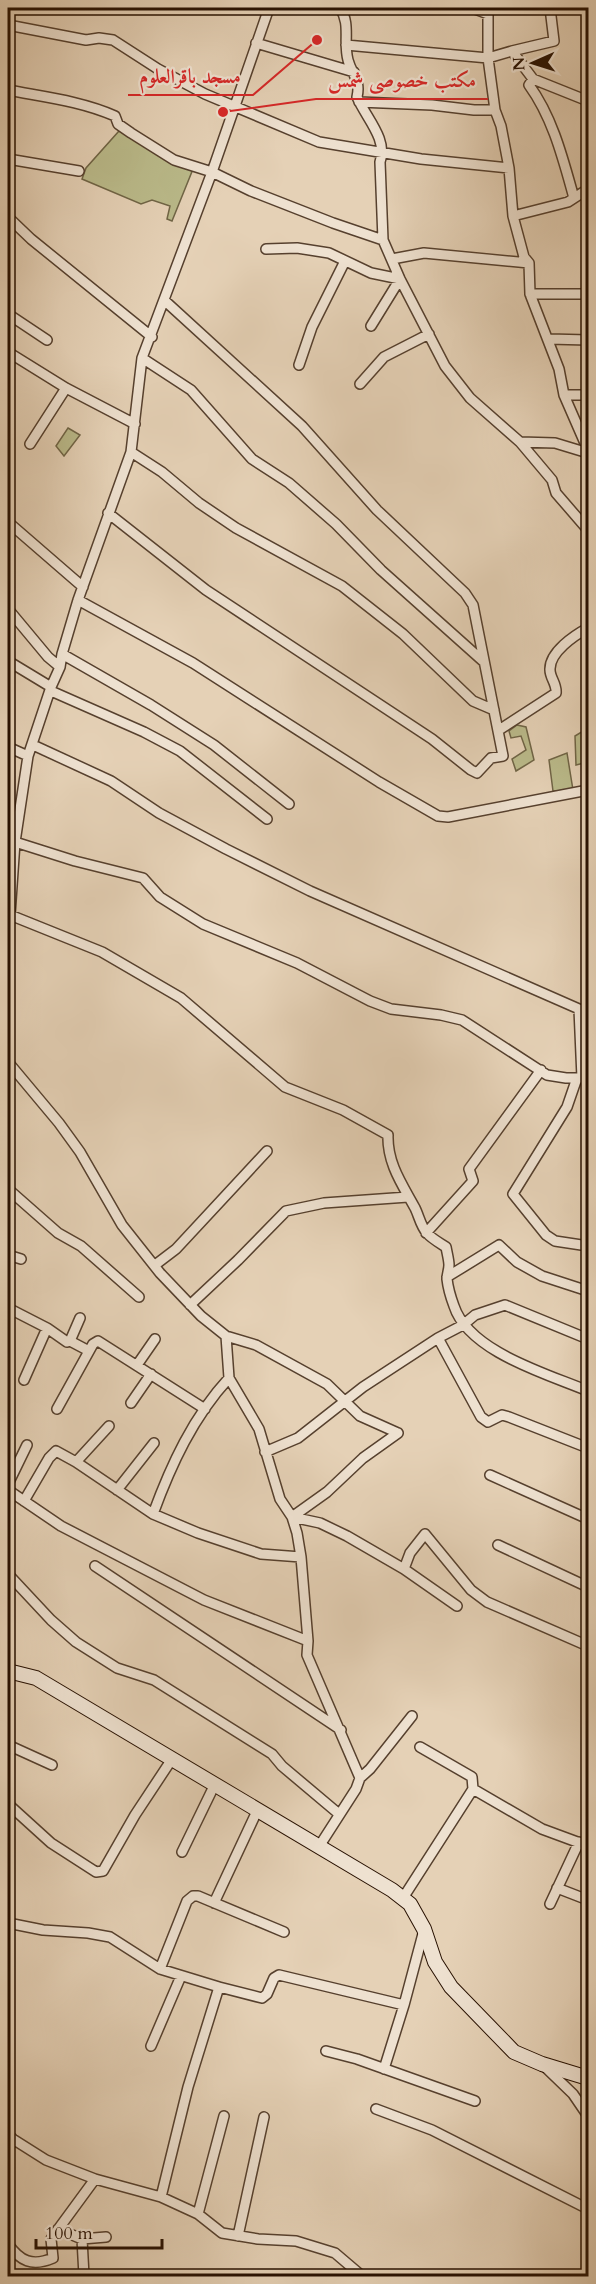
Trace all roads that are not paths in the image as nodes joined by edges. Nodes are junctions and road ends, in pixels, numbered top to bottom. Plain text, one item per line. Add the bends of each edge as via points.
1 (268, 8) edge
2 (340, 8) edge
3 (472, 8) edge
4 (550, 8) edge
5 (488, 10) edge
6 (8, 25) edge
7 (256, 43) junction
8 (346, 45) junction
9 (512, 51) junction
10 (488, 58) junction
11 (354, 72) junction
12 (532, 79) junction
13 (8, 90) edge
14 (359, 102) junction
15 (588, 102) edge
16 (234, 107) junction
17 (495, 110) junction
18 (383, 153) junction
19 (8, 159) edge
20 (509, 168) junction
21 (79, 171) dead end
22 (212, 172) junction
23 (588, 189) edge
24 (574, 198) junction
25 (513, 216) junction
26 (8, 217) edge
27 (16, 225) junction
28 (8, 232) edge
29 (383, 240) junction
30 (266, 249) dead end
31 (392, 259) junction
32 (345, 261) junction
33 (528, 262) junction
34 (400, 279) junction
35 (530, 294) junction
36 (588, 294) edge
37 (164, 300) junction
38 (8, 314) edge
39 (371, 326) dead end
40 (429, 334) junction
41 (152, 337) junction
42 (549, 339) junction
43 (47, 340) dead end
44 (588, 340) edge
45 (8, 352) edge
46 (142, 358) junction
47 (299, 365) dead end
48 (360, 384) dead end
49 (66, 387) junction
50 (564, 395) junction
51 (588, 395) edge
52 (135, 424) junction
53 (520, 442) junction
54 (30, 444) dead end
55 (588, 451) edge
56 (131, 452) junction
57 (108, 513) junction
58 (8, 522) edge
59 (588, 530) edge
60 (83, 587) junction
61 (78, 600) junction
62 (8, 609) edge
63 (588, 628) edge
64 (62, 654) junction
65 (8, 661) edge
66 (484, 662) junction
67 (60, 667) junction
68 (51, 689) junction
69 (494, 710) junction
70 (499, 730) junction
71 (33, 745) junction
72 (8, 747) edge
73 (28, 756) junction
74 (588, 790) edge
75 (289, 804) dead end
76 (267, 819) dead end
77 (13, 847) edge
78 (9, 918) edge
79 (8, 1062) edge
80 (542, 1070) junction
81 (583, 1078) edge
82 (267, 1151) dead end
83 (8, 1189) edge
84 (408, 1197) junction
85 (426, 1233) junction
86 (588, 1246) edge
87 (8, 1255) edge
88 (21, 1259) dead end
89 (154, 1265) junction
90 (447, 1277) junction
91 (588, 1291) edge
92 (139, 1297) dead end
93 (190, 1305) junction
94 (8, 1308) edge
95 (80, 1318) dead end
96 (464, 1325) junction
97 (47, 1328) junction
98 (226, 1336) junction
99 (438, 1338) junction
100 (155, 1339) dead end
101 (588, 1339) edge
102 (70, 1341) junction
103 (89, 1352) junction
104 (137, 1365) junction
105 (151, 1374) junction
106 (229, 1378) junction
107 (24, 1380) dead end
108 (588, 1391) edge
109 (344, 1402) junction
110 (131, 1403) dead end
111 (57, 1409) dead end
112 (205, 1409) junction
113 (109, 1426) dead end
114 (154, 1443) dead end
115 (27, 1445) dead end
116 (588, 1448) edge
117 (265, 1452) junction
118 (76, 1462) junction
119 (490, 1475) dead end
120 (8, 1484) edge
121 (8, 1490) edge
122 (117, 1490) junction
123 (24, 1502) junction
124 (153, 1514) junction
125 (292, 1517) junction
126 (588, 1519) edge
127 (498, 1545) dead end
128 (301, 1557) junction
129 (95, 1566) dead end
130 (404, 1569) junction
131 (8, 1574) edge
132 (588, 1587) edge
133 (457, 1606) dead end
134 (308, 1641) junction
135 (588, 1646) edge
136 (8, 1671) edge
137 (412, 1716) dead end
138 (341, 1730) junction
139 (8, 1745) edge
140 (420, 1747) dead end
141 (172, 1759) junction
142 (52, 1765) dead end
143 (360, 1778) junction
144 (215, 1784) junction
145 (473, 1789) junction
146 (8, 1804) edge
147 (258, 1809) junction
148 (339, 1814) junction
149 (584, 1844) edge
150 (320, 1845) junction
151 (182, 1852) dead end
152 (557, 1888) junction
153 (404, 1899) junction
154 (588, 1900) edge
155 (214, 1903) junction
156 (550, 1904) dead end
157 (8, 1923) edge
158 (424, 1929) junction
159 (284, 1932) dead end
160 (160, 1969) junction
161 (181, 1976) junction
162 (219, 1987) junction
163 (404, 2005) junction
164 (151, 2046) dead end
165 (326, 2051) dead end
166 (542, 2064) junction
167 (384, 2069) junction
168 (588, 2078) edge
169 (475, 2101) dead end
170 (376, 2109) dead end
171 (224, 2116) dead end
172 (588, 2116) edge
173 (264, 2117) dead end
174 (10, 2137) edge
175 (8, 2150) edge
176 (95, 2179) junction
177 (160, 2197) junction
178 (588, 2210) edge
179 (198, 2214) junction
180 (58, 2229) junction
181 (237, 2235) junction
182 (106, 2237) dead end
183 (82, 2239) junction
184 (8, 2244) edge
185 (84, 2277) edge
186 (362, 2277) edge

1 - 7 street
2 - 8 street via 346,19
3 - 5 street
4 - 9 street via 554,41
5 - 10 street
6 - 16 street via 86,40 113,40 158,69
7 - 11 street
7 - 16 street
8 - 10 street
8 - 11 street
9 - 10 street
9 - 12 street
10 - 17 street
11 - 14 street
12 - 15 street
12 - 24 street via 529,85 560,146
13 - 22 street via 101,110 174,160
14 - 17 street
14 - 18 street via 378,135
16 - 18 street via 319,142
16 - 22 street
17 - 20 street
18 - 20 street
18 - 29 street
19 - 21 street
20 - 25 street
22 - 29 street via 251,191
22 - 37 street
23 - 24 street
24 - 25 street
25 - 33 street
26 - 27 street
27 - 28 street
27 - 41 street
29 - 31 street
30 - 32 street via 297,248 329,253
31 - 33 street via 423,253
31 - 34 street
32 - 34 street via 371,273
32 - 47 street via 312,327
33 - 35 street
34 - 39 street
34 - 40 street
35 - 36 street
35 - 42 street
37 - 41 street
37 - 66 street via 302,426 377,510 465,593 473,605
38 - 43 street
40 - 48 street via 384,357
40 - 53 street via 445,366 470,398
41 - 46 street
42 - 44 street
42 - 50 street
45 - 49 street
46 - 52 street
46 - 66 street via 191,390 252,459 289,483 336,524
49 - 52 street
49 - 54 street
50 - 51 street
50 - 55 street
52 - 56 street
53 - 55 street via 555,443
53 - 59 street
56 - 57 street
56 - 69 street via 237,528 342,586 403,634 473,701
57 - 60 street
57 - 70 street via 206,590 471,770 477,772 490,758 503,756
58 - 60 street
60 - 61 street
61 - 64 street
61 - 74 street via 193,663 438,816
62 - 67 street
63 - 70 street via 566,641 550,664 556,693
64 - 67 street
64 - 75 street via 214,745
65 - 68 street
66 - 69 street
67 - 68 street
68 - 71 street
68 - 76 street via 180,751
69 - 70 street
71 - 73 street
71 - 81 street via 111,781 197,834 300,885 579,1009
72 - 73 street
73 - 77 street
77 - 78 street
77 - 80 street via 143,879 160,897 203,924 297,963 391,1009 462,1020
78 - 84 street via 102,952 181,998 285,1088 343,1110 388,1135 392,1162
79 - 89 street via 80,1152 122,1225
80 - 81 street via 552,1076
80 - 85 street via 469,1168 473,1181
81 - 86 street via 513,1194 546,1235 555,1241
82 - 89 street via 187,1238
83 - 92 street
84 - 85 street
84 - 93 street via 324,1203 286,1211
85 - 90 street via 446,1247
87 - 88 street
89 - 93 street
90 - 91 street via 499,1245 517,1262 542,1276
90 - 96 street via 455,1309
93 - 98 street
94 - 97 street
95 - 102 street
96 - 99 street
96 - 101 street via 475,1315 505,1305
96 - 108 street via 513,1360
97 - 102 street
97 - 107 street
98 - 106 street
98 - 109 street via 256,1344 327,1384
99 - 109 street
99 - 116 street via 481,1418 488,1422 502,1415
100 - 104 street
102 - 103 street
103 - 104 street via 98,1341
103 - 111 street
104 - 105 street
105 - 110 street
105 - 112 street
106 - 112 street
106 - 117 street via 259,1429
109 - 117 street via 298,1438
109 - 125 street via 360,1416 398,1433
112 - 124 street via 178,1450
113 - 118 street
114 - 122 street
115 - 120 street
117 - 125 street via 280,1499
118 - 122 street
118 - 123 street via 56,1451
119 - 126 street
121 - 123 street
122 - 124 street
123 - 134 street via 61,1526 204,1600
124 - 128 street via 261,1554
125 - 128 street
125 - 130 street via 320,1523
127 - 132 street
128 - 134 street
129 - 138 street
130 - 133 street
130 - 135 street via 410,1553 425,1534 471,1590 487,1602
131 - 148 street via 76,1642 117,1668 154,1680 272,1754
134 - 138 street via 308,1654
136 - 141 street via 36,1678
137 - 143 street
138 - 143 street
139 - 142 street
140 - 145 street via 472,1777
141 - 144 street
141 - 146 street via 103,1871 96,1872 51,1843
143 - 148 street
144 - 147 street
144 - 151 street
145 - 149 street via 542,1829
145 - 153 street
147 - 150 street
147 - 155 street
148 - 150 street
149 - 152 street
150 - 153 street
152 - 154 street
152 - 156 street
153 - 158 street
155 - 159 street
155 - 160 street via 198,1896 187,1901
157 - 160 street via 110,1937
158 - 163 street
158 - 166 street via 435,1962 451,1987 514,2052
160 - 161 street
161 - 162 street
161 - 164 street
162 - 163 street via 262,1998 279,1975
162 - 177 street via 188,2086
163 - 167 street
165 - 167 street
166 - 168 street
166 - 172 street via 573,2094
167 - 169 street
170 - 178 street via 432,2130
171 - 179 street
173 - 181 street
174 - 175 street
174 - 176 street via 46,2160
176 - 177 street
176 - 180 street
177 - 179 street
179 - 181 street via 222,2233
180 - 183 street
180 - 184 street via 51,2239 50,2259 36,2263 18,2259
181 - 186 street via 296,2241 335,2253
182 - 183 street
183 - 185 street

